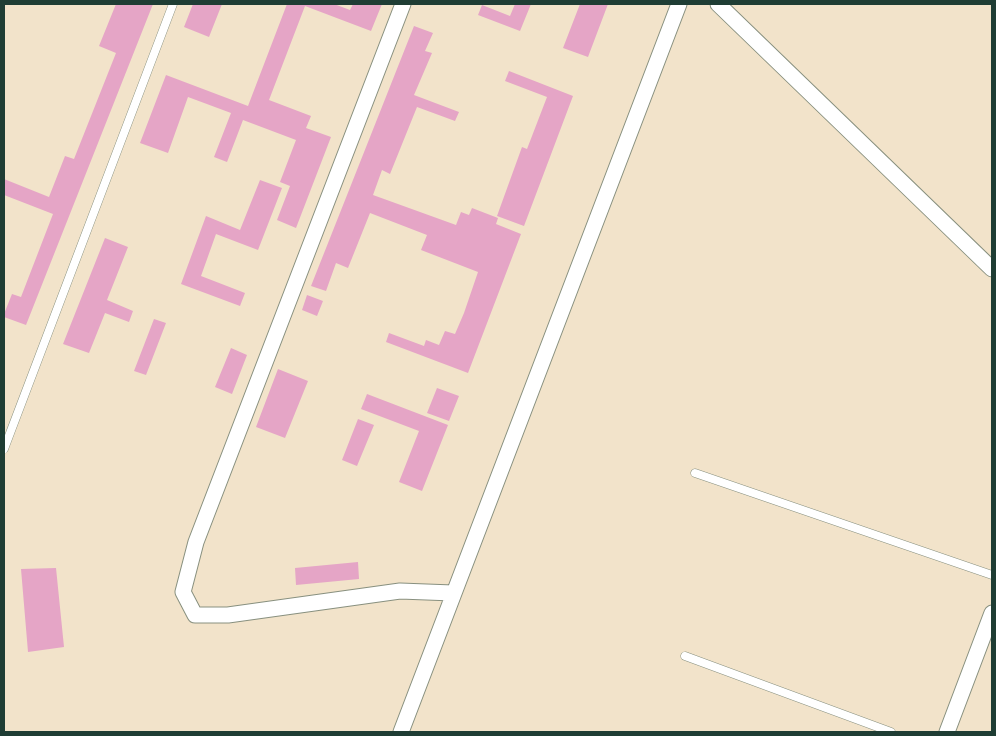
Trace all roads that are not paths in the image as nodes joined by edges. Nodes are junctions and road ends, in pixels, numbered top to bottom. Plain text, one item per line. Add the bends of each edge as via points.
1 (173, 4) edge
2 (403, 4) edge
3 (679, 4) edge
4 (718, 4) edge
5 (992, 270) edge
6 (4, 450) edge
7 (695, 473) dead end
8 (992, 575) edge
9 (453, 593) junction
10 (992, 613) edge
11 (685, 656) dead end
12 (401, 732) edge
13 (891, 732) edge
14 (947, 732) edge

1 - 6 lane
2 - 9 street via 196,542 183,592 195,615 228,615 400,591
3 - 9 street
4 - 5 street
7 - 8 lane
9 - 12 street
10 - 14 street
11 - 13 lane

